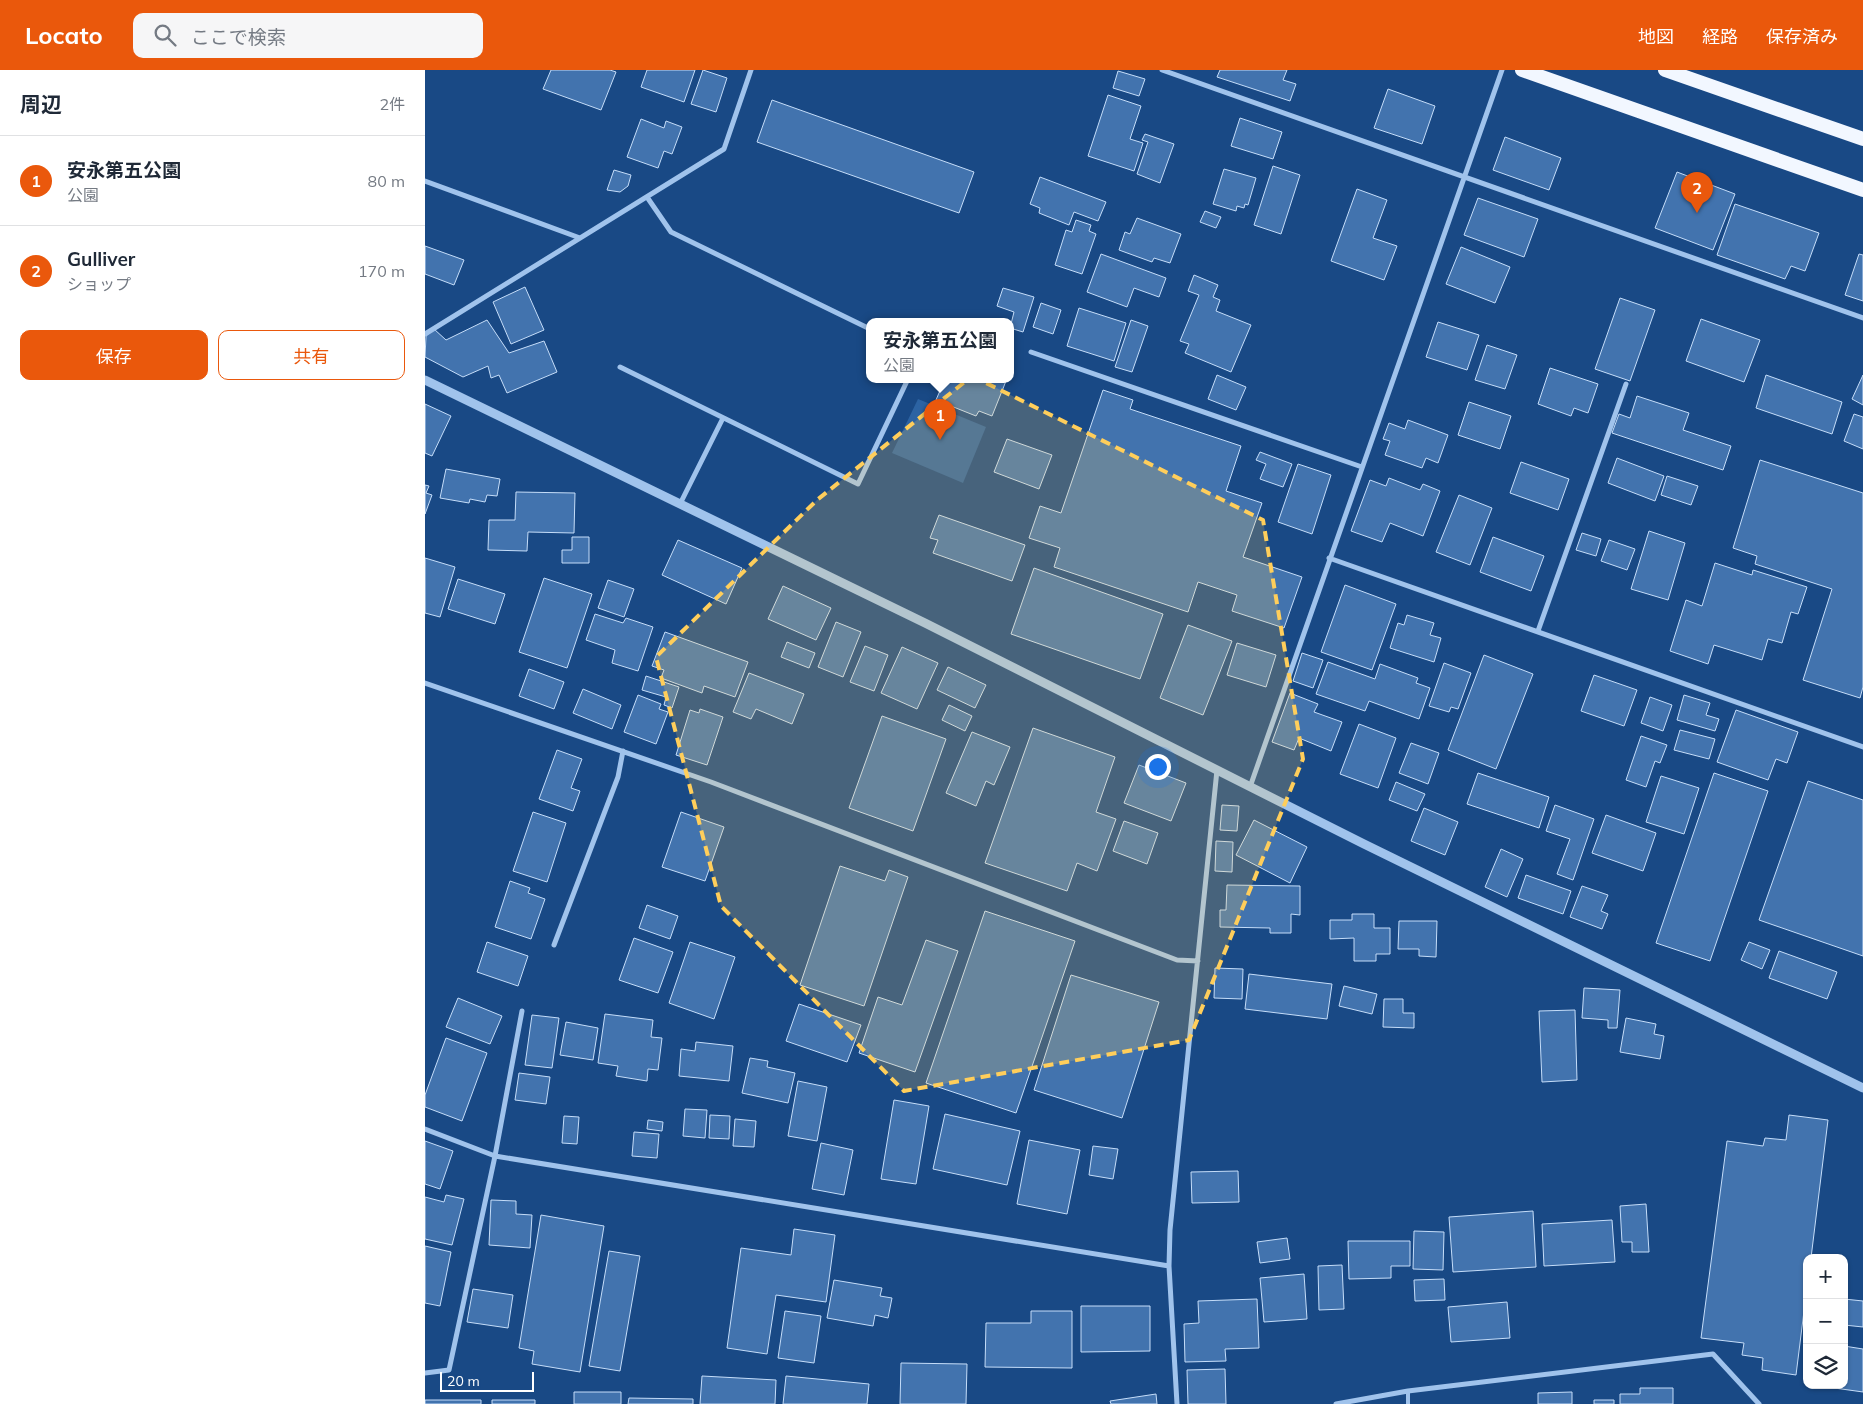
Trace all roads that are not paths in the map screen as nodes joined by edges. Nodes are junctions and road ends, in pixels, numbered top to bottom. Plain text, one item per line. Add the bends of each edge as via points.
1 (751, 70) edge
2 (1162, 70) edge
3 (1502, 70) edge
4 (1522, 70) edge
5 (1665, 70) edge
6 (1863, 139) edge
7 (1465, 176) junction
8 (425, 181) edge
9 (1863, 190) edge
10 (647, 196) junction
11 (580, 238) junction
12 (1863, 318) edge
13 (866, 326) edge
14 (425, 334) edge
15 (1031, 352) dead end
16 (620, 367) dead end
17 (425, 380) edge
18 (906, 383) edge
19 (1625, 384) dead end
20 (723, 418) junction
21 (1362, 467) junction
22 (680, 504) junction
23 (1329, 558) junction
24 (1538, 631) junction
25 (425, 683) edge
26 (1863, 747) edge
27 (623, 751) junction
28 (1217, 770) junction
29 (1250, 787) junction
30 (554, 945) dead end
31 (1198, 961) junction
32 (521, 1011) dead end
33 (1863, 1088) edge
34 (425, 1130) edge
35 (495, 1156) junction
36 (1169, 1266) junction
37 (425, 1373) edge
38 (1409, 1391) junction
39 (1177, 1404) edge
40 (1336, 1404) edge
41 (1409, 1404) edge
42 (1759, 1404) edge

1 - 10 street via 724,149
2 - 7 street
3 - 7 street
4 - 9 highway
5 - 6 highway
7 - 12 street
7 - 21 street
8 - 11 street
10 - 11 street
10 - 13 street via 671,232
11 - 14 street
15 - 21 street
16 - 20 street
17 - 22 street
18 - 20 street via 858,484
19 - 24 street
20 - 22 street
21 - 23 street
22 - 28 street
23 - 24 street
23 - 29 street
24 - 26 street
25 - 27 street
27 - 30 street via 617,777
27 - 31 street via 1177,960
28 - 29 street
28 - 31 street
29 - 33 street
31 - 36 street
32 - 35 street
34 - 35 street
35 - 36 street
35 - 37 street via 449,1370
36 - 39 street
38 - 40 street
38 - 41 lane
38 - 42 street via 1713,1354

